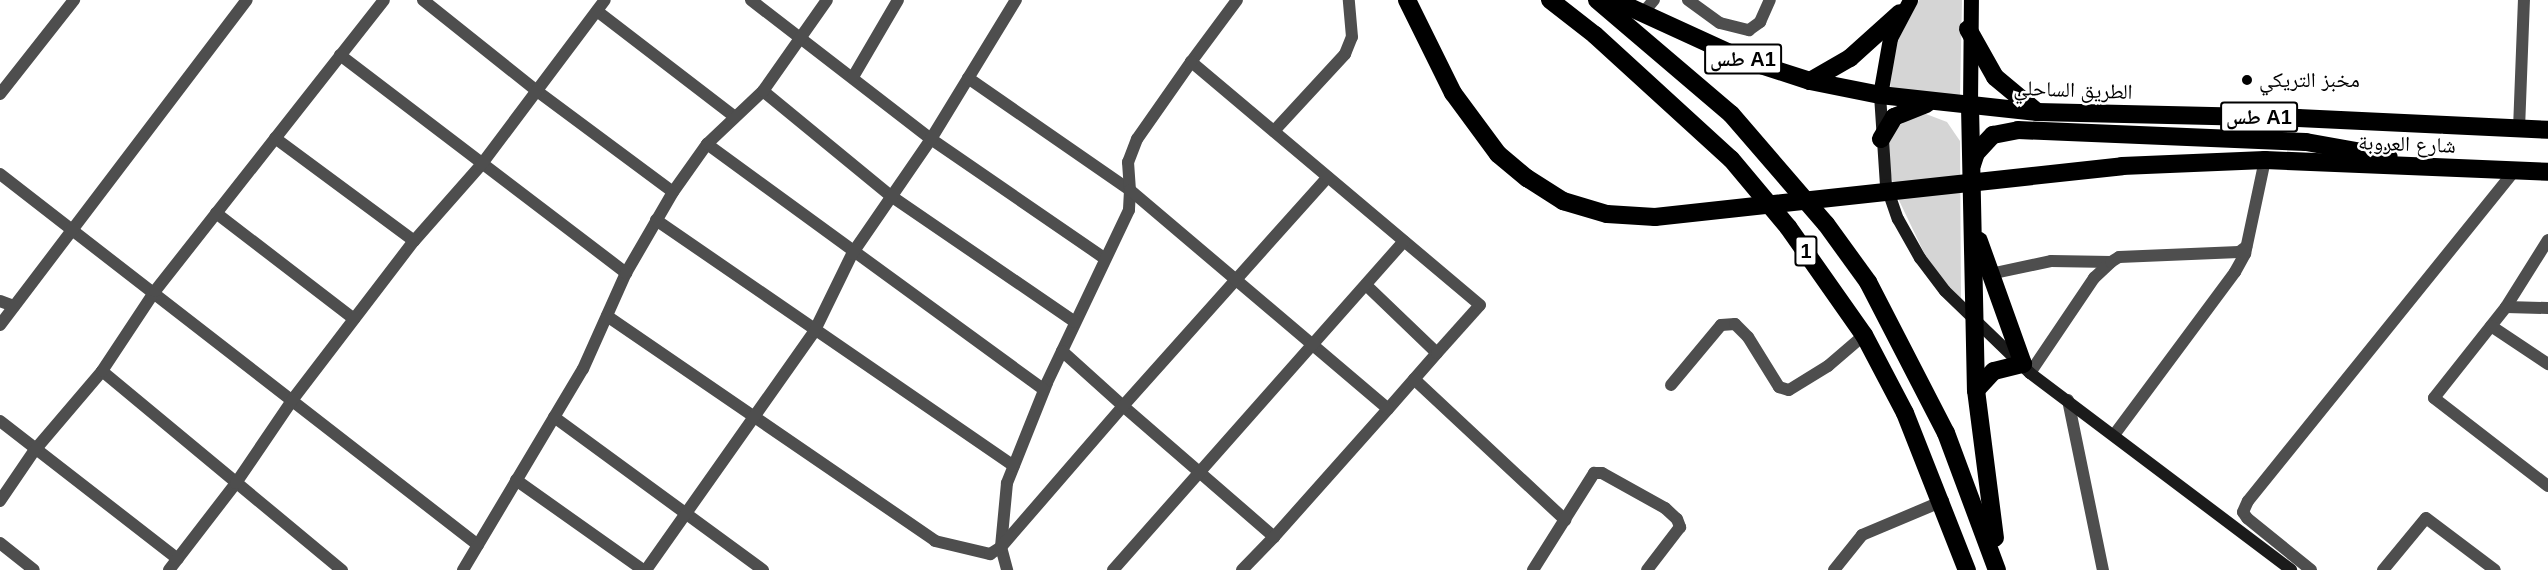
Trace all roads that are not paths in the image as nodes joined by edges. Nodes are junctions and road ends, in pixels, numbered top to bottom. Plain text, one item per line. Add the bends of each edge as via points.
1 (74, 0) edge
2 (247, 0) edge
3 (384, 0) edge
4 (423, 0) edge
5 (605, 0) edge
6 (751, 0) edge
7 (827, 0) edge
8 (898, 0) edge
9 (1016, 0) edge
10 (1237, 0) edge
11 (1348, 0) edge
12 (1407, 0) edge
13 (1550, 0) edge
14 (1597, 0) edge
15 (1614, 0) edge
16 (1688, 0) edge
17 (1770, 0) edge
18 (1971, 0) edge
19 (2524, 0) edge
20 (1649, 7) edge
21 (1905, 7) edge
22 (597, 11) junction
23 (1968, 29) junction
24 (800, 37) junction
25 (340, 55) junction
26 (1191, 62) junction
27 (853, 77) junction
28 (968, 78) junction
29 (1810, 81) junction
30 (537, 91) junction
31 (763, 91) junction
32 (0, 94) edge
33 (1880, 95) junction
34 (1931, 102) junction
35 (1970, 106) junction
36 (2037, 112) junction
37 (735, 117) junction
38 (2519, 129) junction
39 (2548, 130) edge
40 (1274, 131) junction
41 (275, 138) junction
42 (931, 139) junction
43 (1881, 139) junction
44 (707, 144) junction
45 (2265, 160) junction
46 (481, 165) junction
47 (1972, 165) junction
48 (2431, 167) junction
49 (2515, 170) junction
50 (2548, 172) edge
51 (0, 174) edge
52 (1328, 177) junction
53 (1130, 190) junction
54 (673, 192) junction
55 (891, 196) junction
56 (216, 213) junction
57 (656, 220) junction
58 (1974, 225) junction
59 (72, 232) junction
60 (2548, 240) edge
61 (414, 241) junction
62 (1404, 241) junction
63 (2246, 247) junction
64 (852, 254) junction
65 (1104, 258) junction
66 (2111, 262) junction
67 (626, 273) junction
68 (1990, 274) junction
69 (1236, 280) junction
70 (1366, 285) junction
71 (155, 291) junction
72 (0, 301) edge
73 (14, 306) junction
74 (2506, 307) junction
75 (2548, 308) edge
76 (607, 316) junction
77 (354, 319) junction
78 (1973, 320) junction
79 (1075, 322) junction
80 (0, 325) edge
81 (2491, 326) junction
82 (814, 332) junction
83 (1864, 335) junction
84 (1312, 345) junction
85 (1062, 351) junction
86 (1437, 353) junction
87 (2548, 364) edge
88 (2026, 369) junction
89 (102, 371) junction
90 (1414, 379) junction
91 (1671, 385) dead end
92 (1044, 390) junction
93 (1976, 390) junction
94 (293, 399) junction
95 (2068, 400) junction
96 (1123, 406) junction
97 (1388, 409) junction
98 (755, 415) junction
99 (554, 417) junction
100 (0, 421) edge
101 (2114, 435) junction
102 (34, 451) junction
103 (1014, 466) junction
104 (1199, 475) junction
105 (516, 480) junction
106 (236, 483) junction
107 (2548, 486) edge
108 (0, 501) edge
109 (1943, 501) junction
110 (686, 513) junction
111 (1564, 520) junction
112 (1274, 537) junction
113 (0, 543) edge
114 (478, 545) junction
115 (1001, 547) junction
116 (178, 559) junction
117 (34, 570) edge
118 (169, 570) edge
119 (342, 570) edge
120 (464, 570) edge
121 (645, 570) edge
122 (763, 570) edge
123 (1007, 570) edge
124 (1113, 570) edge
125 (1242, 570) edge
126 (1533, 570) edge
127 (1647, 570) edge
128 (1834, 570) edge
129 (1967, 570) edge
130 (1999, 570) edge
131 (2103, 570) edge
132 (2291, 570) edge
133 (2311, 570) edge
134 (2383, 570) edge
135 (2495, 570) edge

1 - 32 street
2 - 59 street
3 - 25 street
4 - 30 street
5 - 22 street
6 - 24 street
7 - 24 street
8 - 27 street
9 - 28 street
10 - 26 street
11 - 40 street via 1352,37 1345,54
12 - 45 highway, طس A1 via 1453,93 1498,154 1563,201 1607,214 1655,217 2122,166
13 - 83 highway, 1 via 1595,35 1731,159 1788,227
14 - 130 highway, 1 via 1731,114 1826,224 1868,282 1946,433
15 - 20 highway, الطريق الساحلي / طس A1
16 - 17 street via 1720,23 1749,30 1760,22
18 - 23 main road
19 - 38 street
20 - 29 highway, الطريق الساحلي / طس A1 via 1745,60
21 - 29 highway via 1850,58
21 - 33 main road via 1890,38
22 - 30 street
22 - 37 street
23 - 35 main road
23 - 36 highway via 1995,77
24 - 27 street
24 - 31 street
25 - 41 street
25 - 46 street
26 - 40 street
26 - 53 street via 1137,139 1128,162
27 - 42 street
28 - 42 street
28 - 53 street
29 - 33 highway, الطريق الساحلي / طس A1
30 - 46 street
30 - 54 street
31 - 37 street
31 - 55 street
33 - 34 highway, الطريق الساحلي / طس A1
33 - 43 street
34 - 35 highway, الطريق الساحلي / طس A1
34 - 43 highway via 1901,112 1888,124
35 - 36 highway, الطريق الساحلي / طس A1
35 - 47 highway
36 - 38 highway, الطريق الساحلي / طس A1 via 2298,118
37 - 44 street
38 - 39 highway, الطريق الساحلي / طس A1
40 - 52 street
41 - 56 street
41 - 61 street
42 - 55 street
42 - 65 street
43 - 78 street via 1886,185 1898,219 1920,258
44 - 54 street
44 - 64 street
45 - 48 highway, شارع العروبة / طس A1
45 - 63 street
46 - 61 street
46 - 67 street
47 - 48 highway via 1980,148 1993,135 2018,130 2306,142
47 - 58 highway
48 - 49 highway, شارع العروبة / طس A1
49 - 50 highway, شارع العروبة / طس A1
49 - 133 street via 2246,506 2243,512 2247,518
51 - 59 street
52 - 62 street
52 - 69 street
53 - 65 street via 1129,210
53 - 69 street
54 - 57 street
55 - 64 street
55 - 79 street
56 - 71 street
56 - 77 street
57 - 67 street
57 - 82 street
58 - 68 highway
58 - 78 highway
59 - 71 street
59 - 73 street
60 - 74 street
61 - 77 street
62 - 70 street
62 - 86 street via 1480,305
63 - 66 street via 2239,252 2119,257
63 - 101 street via 2230,280
64 - 82 street
64 - 92 street
65 - 79 street
66 - 68 street via 2051,261
66 - 88 street via 2094,278
67 - 76 street
68 - 88 highway
69 - 84 street
69 - 96 street
70 - 84 street
70 - 86 street
71 - 89 street
71 - 94 street
72 - 73 street
73 - 80 street
74 - 75 street
74 - 81 street
76 - 98 street
76 - 99 street via 583,369
77 - 94 street
78 - 88 street
78 - 93 highway
79 - 85 street
81 - 87 street
81 - 107 street via 2434,398 2436,404
82 - 98 street
82 - 103 street
83 - 91 street via 1828,366 1789,390 1779,387 1748,337 1735,324 1721,326
83 - 109 highway, 1 via 1905,413
84 - 97 street
84 - 104 street
85 - 92 street
85 - 96 street
86 - 90 street
88 - 93 highway via 1994,371
88 - 95 street
89 - 102 street
89 - 106 street
90 - 97 street
90 - 111 street
92 - 103 street
93 - 130 highway
94 - 106 street
94 - 114 street
95 - 101 street
95 - 131 street
96 - 104 street
96 - 115 street
97 - 112 street
98 - 110 street
98 - 115 street via 935,542 990,554
99 - 105 street
99 - 110 street
100 - 102 street
101 - 132 street
102 - 108 street
102 - 116 street
103 - 115 street via 1007,483
104 - 112 street
104 - 124 street
105 - 114 street
105 - 121 street
106 - 116 street
106 - 119 street
109 - 128 street via 1862,535
109 - 129 highway, 1
110 - 121 street
110 - 122 street
111 - 126 street
111 - 127 street via 1594,473 1602,473 1665,508 1680,526
112 - 125 street
113 - 117 street
114 - 120 street
115 - 123 street
116 - 118 street
134 - 135 street via 2426,518

